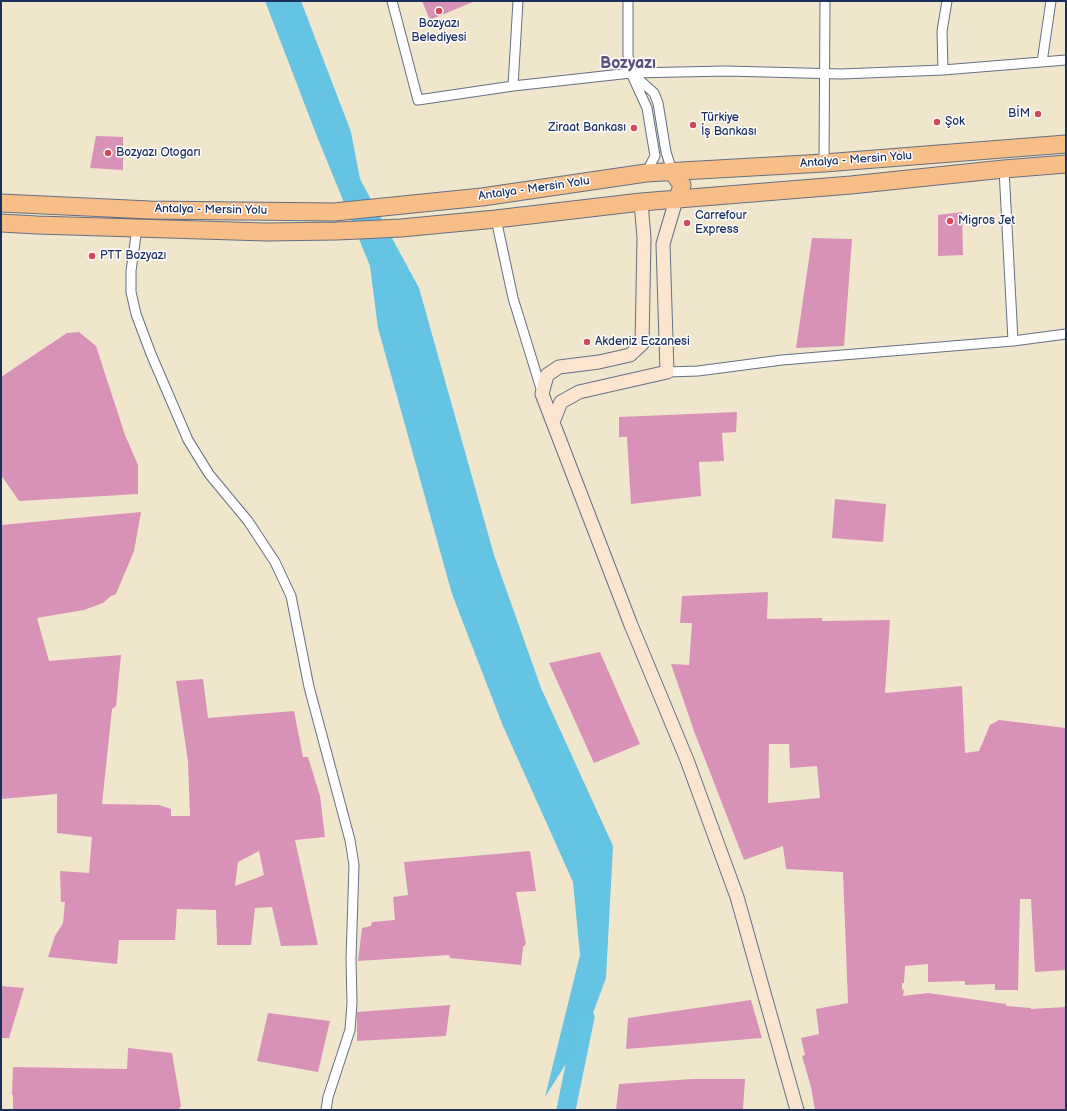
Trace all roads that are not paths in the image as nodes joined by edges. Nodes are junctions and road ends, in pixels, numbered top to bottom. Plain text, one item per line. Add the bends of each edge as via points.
1 (392, 1) edge
2 (518, 1) edge
3 (628, 1) edge
4 (825, 1) edge
5 (947, 1) edge
6 (1051, 1) edge
7 (1066, 60) edge
8 (1042, 62) junction
9 (943, 70) junction
10 (631, 73) junction
11 (825, 73) junction
12 (513, 86) junction
13 (1066, 144) edge
14 (824, 162) junction
15 (1066, 164) edge
16 (1004, 169) junction
17 (672, 172) junction
18 (646, 173) junction
19 (676, 200) junction
20 (641, 202) junction
21 (1, 203) edge
22 (496, 219) junction
23 (1, 223) edge
24 (137, 228) junction
25 (1066, 334) edge
26 (1013, 341) junction
27 (667, 372) junction
28 (542, 394) junction
29 (553, 422) junction
30 (326, 1110) edge
31 (797, 1110) edge

1 - 12 street via 418,100
2 - 12 street
3 - 10 street via 628,55
4 - 11 street
5 - 9 street via 942,31
6 - 8 street
7 - 8 street
8 - 9 street
9 - 11 street
10 - 11 street
10 - 12 street
10 - 17 street via 654,93
10 - 18 street via 647,108 655,156
11 - 14 street
13 - 14 highway, Antalya - Mersin Yolu
14 - 17 highway, Antalya - Mersin Yolu
15 - 16 highway, Antalya - Mersin Yolu
16 - 19 highway, Antalya - Mersin Yolu
16 - 26 street
17 - 18 highway, Antalya - Mersin Yolu
17 - 19 highway via 682,185
18 - 20 highway via 639,192
18 - 21 highway, Antalya - Mersin Yolu via 482,197 334,212 150,210
19 - 20 highway, Antalya - Mersin Yolu
19 - 27 street via 663,244
20 - 22 highway, Antalya - Mersin Yolu
20 - 28 street via 644,238 642,344 630,355 559,367 547,375
22 - 24 highway, Antalya - Mersin Yolu via 337,231 266,232
22 - 28 street via 513,298
23 - 24 highway, Antalya - Mersin Yolu
24 - 30 street via 131,271 136,314 188,440 209,474 248,521 275,562 291,596 309,687 350,840 354,865 350,1030
25 - 26 street
26 - 27 street
27 - 29 street via 579,392 561,402
28 - 29 street
29 - 31 street via 631,625 687,760 737,897

